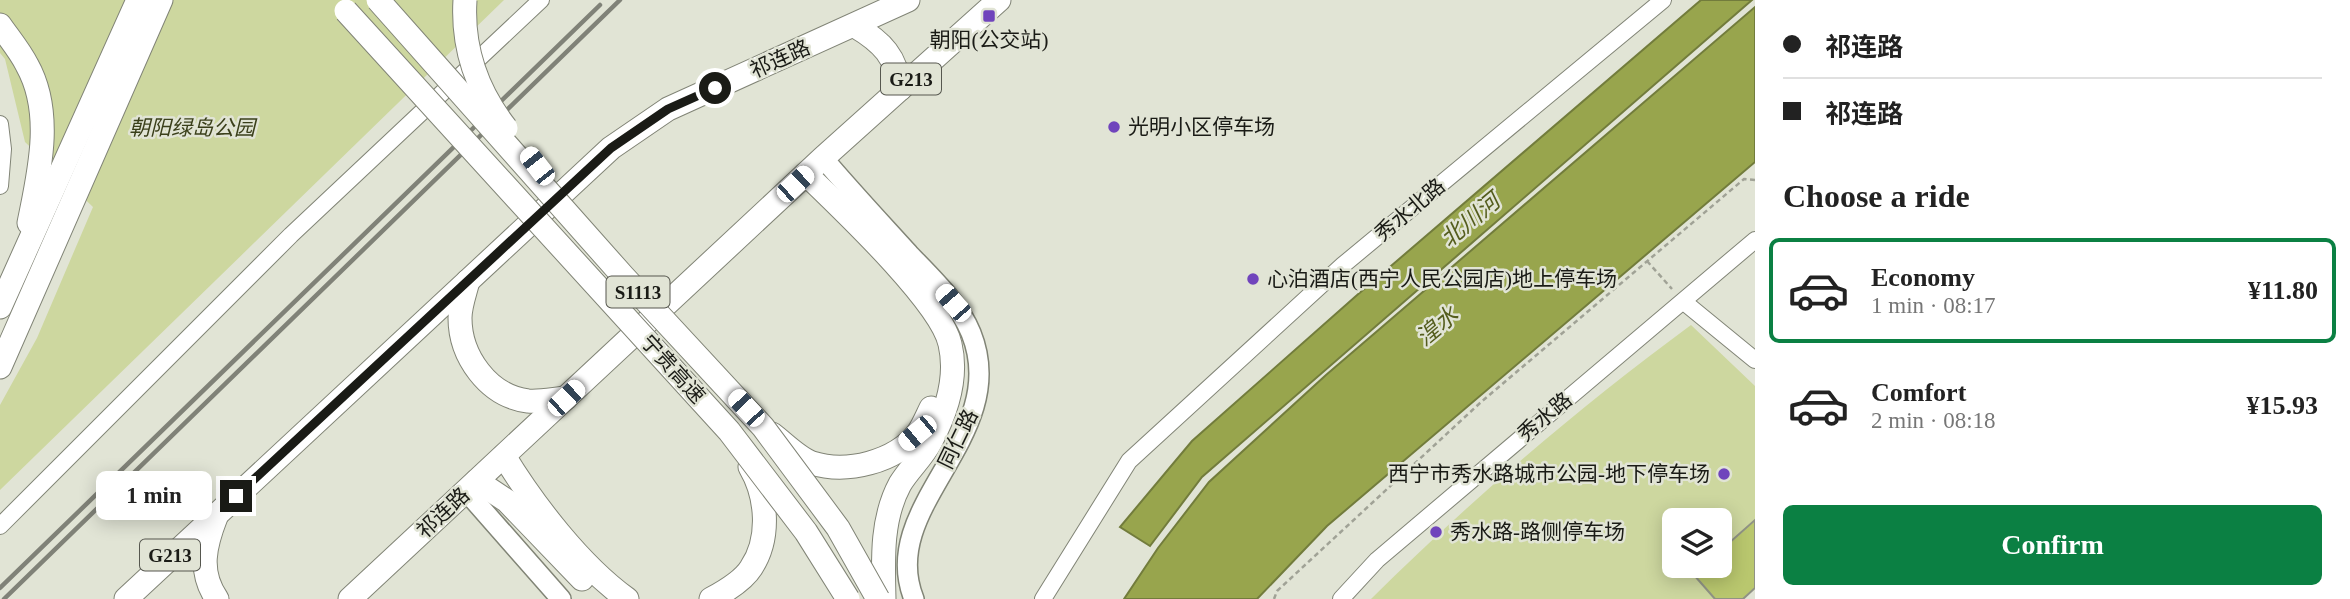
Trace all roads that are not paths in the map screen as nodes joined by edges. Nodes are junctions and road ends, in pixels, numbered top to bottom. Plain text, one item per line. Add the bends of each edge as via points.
1 (337, 0) edge
2 (378, 0) edge
3 (465, 0) edge
4 (541, 0) edge
5 (908, 0) edge
6 (999, 0) edge
7 (1663, 0) edge
8 (155, 2) edge
9 (0, 25) edge
10 (855, 26) junction
11 (900, 89) junction
12 (0, 124) edge
13 (808, 172) junction
14 (0, 186) edge
15 (1755, 240) edge
16 (19, 268) junction
17 (623, 276) junction
18 (468, 281) junction
19 (1684, 302) junction
20 (0, 307) edge
21 (1755, 360) edge
22 (0, 367) edge
23 (566, 398) junction
24 (763, 427) junction
25 (729, 431) junction
26 (924, 438) junction
27 (503, 456) junction
28 (472, 486) junction
29 (217, 514) junction
30 (0, 526) edge
31 (718, 595) edge
32 (126, 599) edge
33 (217, 599) edge
34 (350, 599) edge
35 (561, 599) edge
36 (602, 599) edge
37 (627, 599) edge
38 (848, 599) edge
39 (878, 599) edge
40 (884, 599) edge
41 (914, 599) edge
42 (1044, 599) edge
43 (1341, 599) edge

1 - 25 highway, 宁贵高速 / S1113, bridge
2 - 17 highway, 宁贵高速 / S1113, bridge
3 - 17 highway, bridge via 463,20 471,69 502,122
4 - 30 street via 291,235
5 - 10 highway, 祁连路 / G213
6 - 11 highway, 祁连路 / G213
7 - 42 street, 秀水北路 via 1343,265 1129,461
8 - 16 highway
8 - 22 highway
9 - 16 highway via 29,67 43,116 41,165
10 - 11 highway via 891,54
10 - 18 highway, 祁连路 / G213 via 668,109 611,148
11 - 13 highway, 祁连路 / G213
12 - 14 street
13 - 23 highway, 祁连路 / G213
13 - 26 highway via 929,326 940,374
13 - 41 main road, 同仁路 via 953,303 971,333 978,362 976,403 909,546 907,568
15 - 19 street, 秀水路
16 - 20 highway
17 - 24 highway, 宁贵高速 / S1113, bridge
18 - 23 highway via 460,316 462,341 479,372 506,394 528,401
18 - 29 highway, 祁连路 / G213
19 - 21 street
19 - 43 street, 秀水路 via 1377,560
23 - 27 highway, 祁连路 / G213
24 - 26 highway, bridge via 810,462 838,467 868,464
24 - 39 highway, 宁贵高速 / S1113, bridge via 838,528
25 - 31 highway, bridge via 761,485 763,535 751,569
25 - 38 highway, 宁贵高速 / S1113, bridge via 806,532
26 - 40 highway via 886,521
27 - 28 highway, 祁连路 / G213
27 - 37 highway via 521,485 587,563
28 - 34 highway, 祁连路 / G213
28 - 35 main road via 514,546
28 - 36 highway via 507,501
29 - 32 highway, 祁连路 / G213
29 - 33 highway via 204,548 206,574

